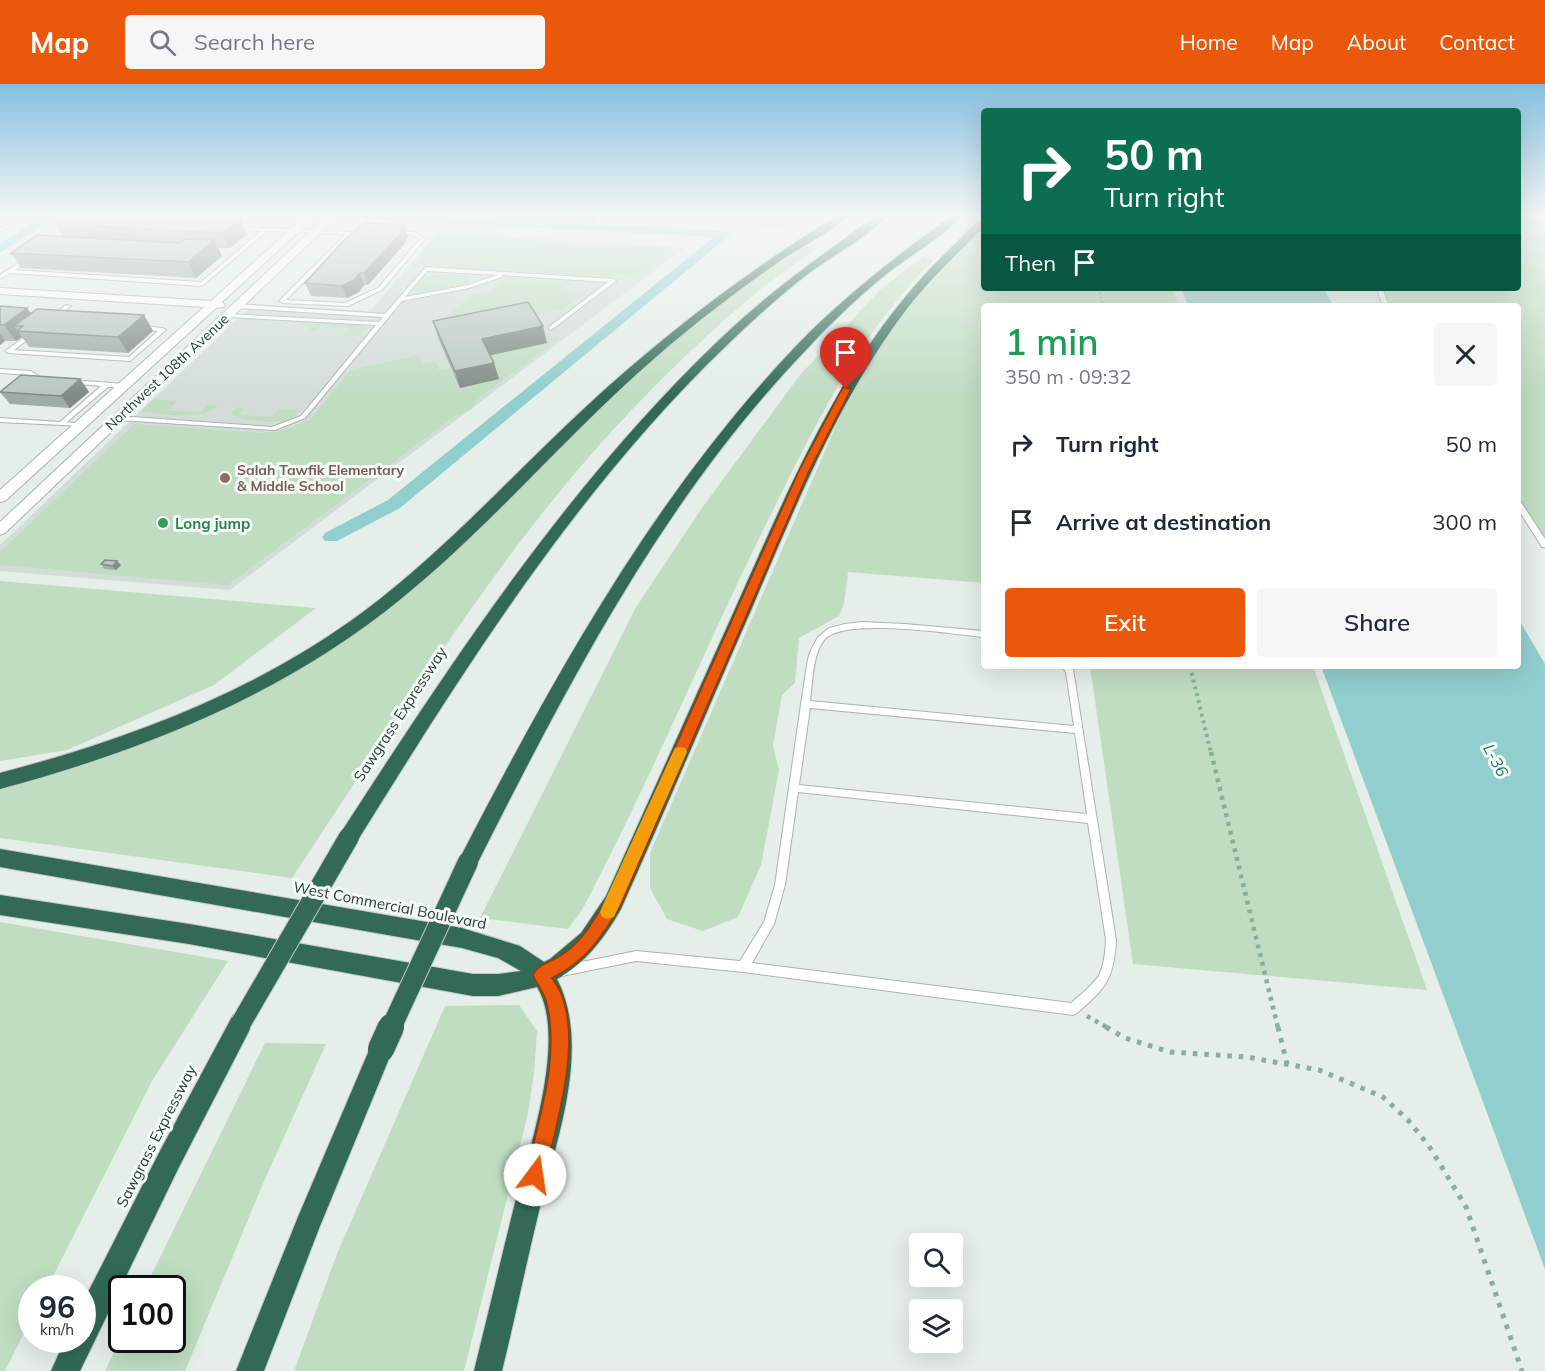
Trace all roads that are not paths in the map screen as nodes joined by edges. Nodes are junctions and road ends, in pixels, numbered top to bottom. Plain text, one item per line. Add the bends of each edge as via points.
1 (69, 275) edge
2 (212, 275) edge
3 (248, 275) edge
4 (271, 275) edge
5 (308, 275) edge
6 (392, 275) edge
7 (421, 275) edge
8 (501, 275) edge
9 (521, 275) edge
10 (753, 275) edge
11 (802, 275) edge
12 (879, 275) edge
13 (929, 275) edge
14 (0, 291) edge
15 (400, 300) junction
16 (0, 302) edge
17 (68, 306) junction
18 (211, 309) junction
19 (233, 311) junction
20 (387, 316) junction
21 (59, 323) edge
22 (380, 324) junction
23 (129, 327) edge
24 (39, 328) edge
25 (550, 328) dead end
26 (0, 351) edge
27 (8, 351) junction
28 (0, 371) edge
29 (51, 381) edge
30 (62, 381) edge
31 (106, 385) junction
32 (125, 386) junction
33 (118, 418) junction
34 (0, 420) edge
35 (62, 424) junction
36 (81, 425) junction
37 (0, 498) edge
38 (1521, 509) edge
39 (0, 530) edge
40 (1545, 545) edge
41 (981, 634) edge
42 (1068, 669) edge
43 (805, 704) junction
44 (1079, 730) junction
45 (0, 781) edge
46 (794, 788) junction
47 (1092, 819) junction
48 (0, 858) edge
49 (0, 868) edge
50 (79, 870) junction
51 (0, 905) edge
52 (743, 967) junction
53 (542, 975) junction
54 (96, 1307) edge
55 (74, 1353) edge
56 (65, 1371) edge
57 (250, 1371) edge
58 (488, 1371) edge

1 - 2 lane via 202,284
3 - 18 street, Northwest 108th Avenue
4 - 19 street, Northwest 108th Avenue
5 - 6 lane via 282,301 346,305 380,289
7 - 15 lane
8 - 15 lane
9 - 25 lane via 613,281
10 - 45 highway via 653,352 415,578 339,637 246,691 167,727 72,762
11 - 54 highway, Sawgrass Expressway, bridge via 714,352 640,429 559,527 452,676 349,837 241,1023
12 - 57 highway, bridge via 764,388 696,472 659,523 580,650 468,862 381,1049
13 - 53 highway via 886,328 848,385 803,473 603,922 566,962
14 - 18 street
15 - 20 lane
16 - 17 street
17 - 18 street
17 - 21 lane via 47,322
18 - 19 street
18 - 32 street, Northwest 108th Avenue
19 - 20 lane
19 - 22 lane
19 - 33 street, Northwest 108th Avenue
20 - 22 lane
22 - 33 lane via 303,417 273,429
23 - 27 lane via 163,330 130,359
24 - 27 lane
26 - 27 lane
28 - 29 lane via 31,373 40,380
30 - 31 lane
31 - 32 lane
31 - 35 lane
32 - 36 street, Northwest 108th Avenue
33 - 39 street, Northwest 108th Avenue
34 - 35 lane
35 - 36 lane
36 - 37 street, Northwest 108th Avenue
38 - 40 lane
41 - 43 lane via 857,624 832,630 817,642
42 - 44 lane
43 - 44 lane
43 - 46 lane
44 - 47 lane
46 - 47 lane
46 - 52 lane via 780,885 769,924
47 - 52 lane via 1111,940 1109,968 1097,988 1073,1008
48 - 50 highway, West Commercial Boulevard
49 - 50 highway
50 - 53 highway, West Commercial Boulevard via 462,938 505,950
51 - 53 highway via 189,934 464,984 508,985
52 - 53 lane via 636,956
53 - 58 highway via 559,1014 556,1085
55 - 56 highway

